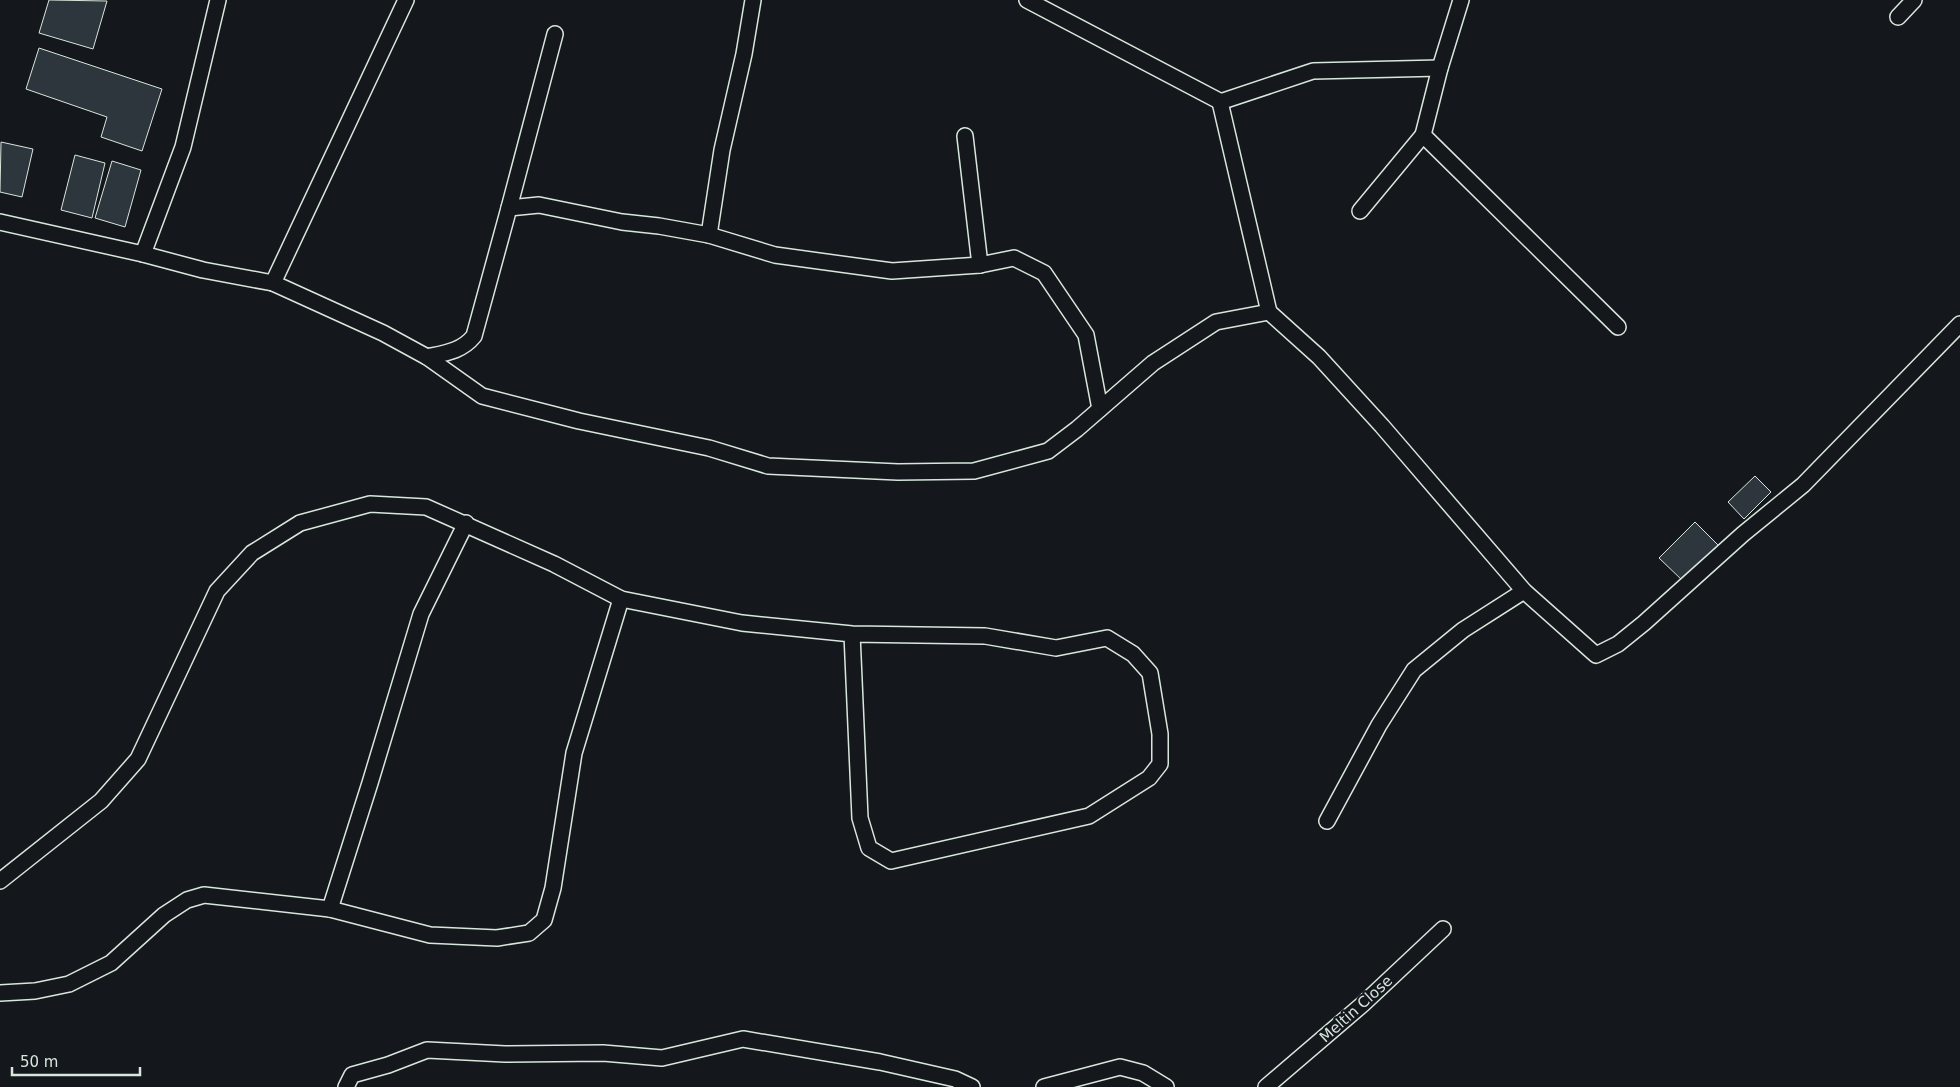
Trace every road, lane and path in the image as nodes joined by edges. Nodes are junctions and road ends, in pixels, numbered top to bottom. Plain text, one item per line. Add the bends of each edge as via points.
1 (218, 0) edge
2 (406, 0) edge
3 (753, 0) edge
4 (1027, 0) edge
5 (1461, 0) edge
6 (1914, 0) edge
7 (1898, 17) dead end
8 (555, 34) dead end
9 (1440, 68) junction
10 (1221, 102) junction
11 (1423, 135) junction
12 (965, 136) dead end
13 (509, 208) junction
14 (1360, 211) dead end
15 (0, 222) edge
16 (709, 235) junction
17 (143, 254) junction
18 (980, 265) junction
19 (273, 283) junction
20 (1269, 312) junction
21 (1960, 324) edge
22 (1618, 327) dead end
23 (427, 357) junction
24 (1100, 409) junction
25 (466, 523) junction
26 (1524, 591) junction
27 (621, 599) junction
28 (852, 634) junction
29 (1327, 821) dead end
30 (0, 881) edge
31 (330, 909) junction
32 (1443, 929) dead end
33 (0, 993) edge
34 (346, 1087) edge
35 (972, 1087) edge
36 (1044, 1087) edge
37 (1166, 1087) edge
38 (1266, 1087) edge

1 - 17 street via 183,146
2 - 19 street
3 - 16 street via 722,150
4 - 10 street
5 - 9 street
6 - 7 street
8 - 13 street
9 - 10 street via 1314,71
9 - 11 street
10 - 20 street
11 - 14 street
11 - 22 street
12 - 18 street
13 - 16 street via 539,205
13 - 23 street via 474,336 467,345
15 - 17 street
16 - 18 street via 774,256 892,271
17 - 19 street via 203,270
18 - 24 street via 1014,258 1044,273 1086,335
19 - 23 street
20 - 24 street via 1216,322 1153,363
20 - 26 street via 1326,364
21 - 26 street via 1802,485 1618,644 1596,655
23 - 24 street via 482,396 579,421 709,448 768,466 898,472 974,471 1048,451
25 - 27 street
25 - 30 street via 426,506 370,504 300,524 252,553 217,591 138,759 102,801
25 - 31 street via 421,614
26 - 29 street via 1463,630 1414,670 1379,725
27 - 28 street via 742,623
27 - 31 street via 574,753 553,888 544,920 529,933 497,938 430,935
28 - 28 street via 985,636 1056,648 1107,638 1132,654 1150,673 1160,734 1160,764 1149,778 1089,816 891,861 869,848 860,818
31 - 33 street via 204,895 187,900 164,915 111,963 69,984 35,991
32 - 38 street, Meltin Close via 1363,1004
34 - 35 street via 352,1075 427,1050 505,1054 603,1053 662,1058 743,1039 880,1062
36 - 37 street via 1120,1067 1143,1073

